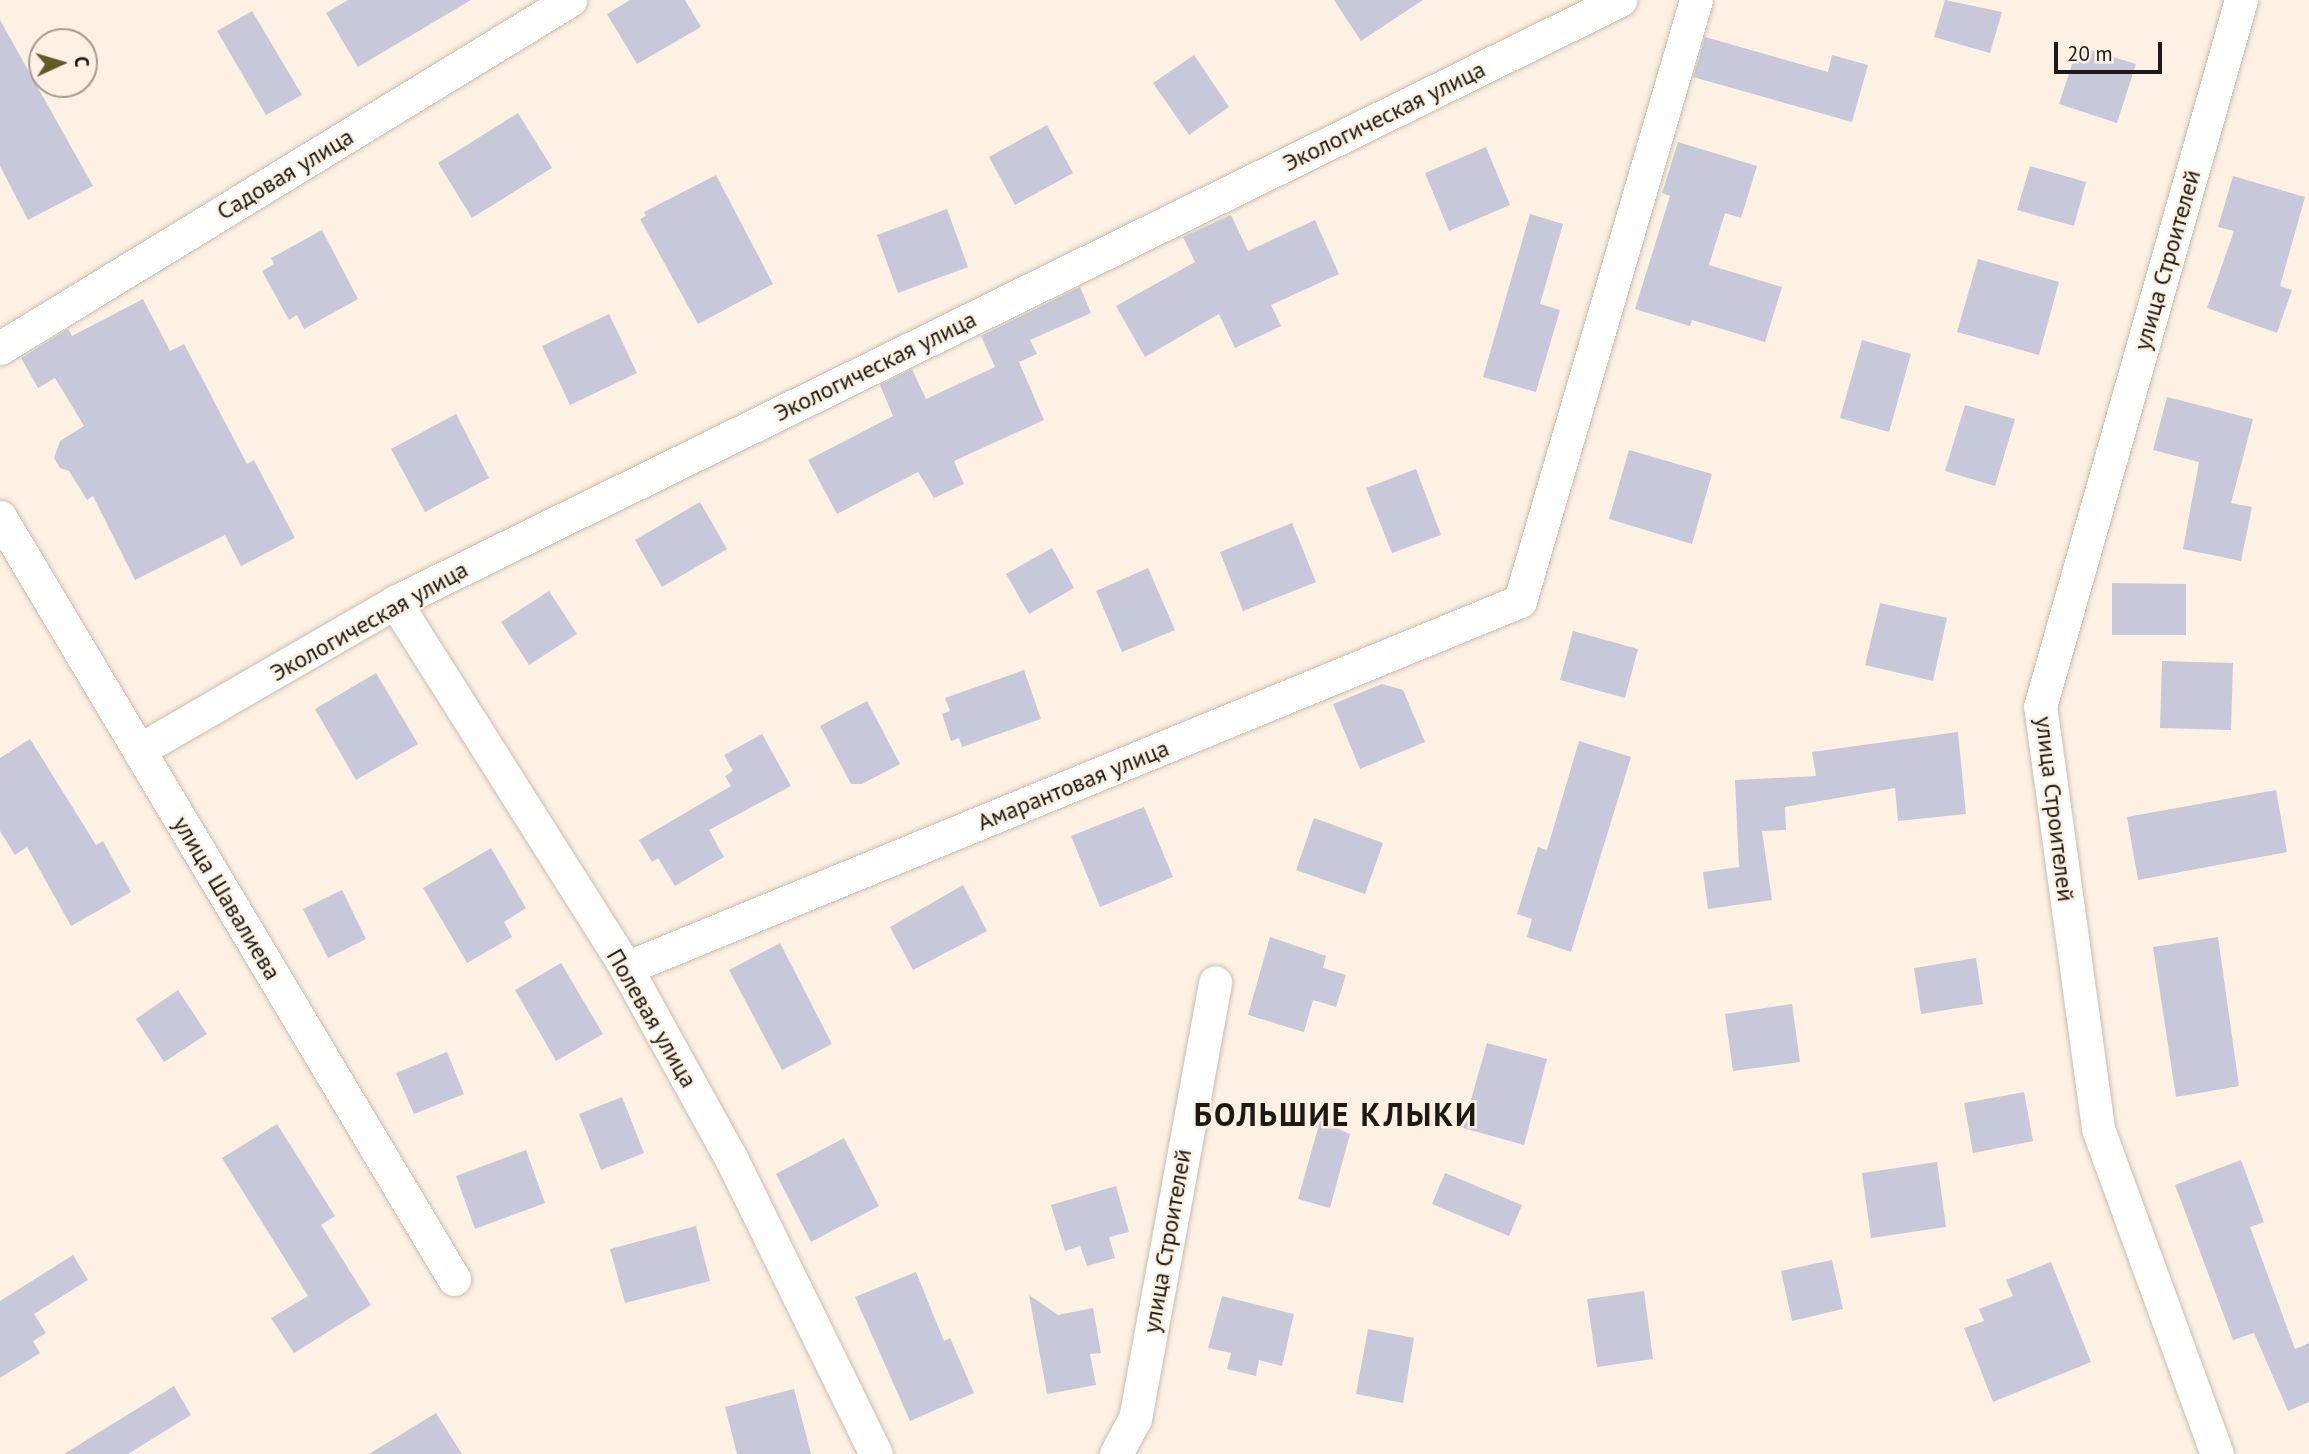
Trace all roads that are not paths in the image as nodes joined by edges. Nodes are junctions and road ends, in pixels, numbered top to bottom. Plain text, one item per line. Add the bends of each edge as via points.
1 (570, 0) edge
2 (1620, 0) edge
3 (1696, 0) edge
4 (2241, 0) edge
5 (0, 348) edge
6 (0, 517) edge
7 (395, 602) junction
8 (139, 750) junction
9 (626, 968) junction
10 (1215, 982) dead end
11 (454, 1279) dead end
12 (876, 1454) edge
13 (1116, 1454) edge
14 (2217, 1454) edge

1 - 5 street, Садовая улица
2 - 7 street, Экологическая улица
3 - 9 street, Амарантовая улица via 1520,601
4 - 14 street, улица Строителей via 2040,707 2098,1128
6 - 8 street, улица Шавалиева
7 - 8 street, Экологическая улица
7 - 9 street, Полевая улица
8 - 11 street, улица Шавалиева
9 - 12 street, Полевая улица via 732,1160
10 - 13 street, улица Строителей via 1135,1419

